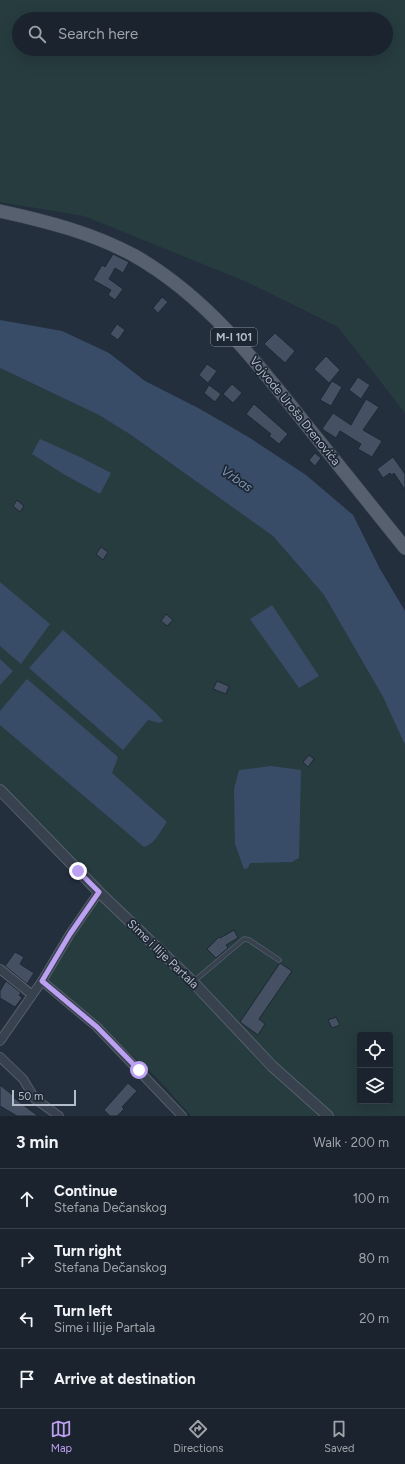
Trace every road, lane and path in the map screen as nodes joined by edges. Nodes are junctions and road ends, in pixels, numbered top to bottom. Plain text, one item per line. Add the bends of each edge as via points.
1 (0, 211) edge
2 (405, 548) edge
3 (0, 790) edge
4 (99, 892) junction
5 (279, 960) dead end
6 (0, 969) edge
7 (42, 981) junction
8 (193, 982) junction
9 (32, 994) junction
10 (0, 1040) edge
11 (0, 1057) edge
12 (59, 1116) edge
13 (182, 1116) edge
14 (328, 1116) edge

1 - 2 main road, Vojvode Uroša Drenovića / M-I 101 via 70,228 123,250 159,272 199,303 244,348
3 - 4 street, Sime i Ilije Partala
4 - 7 street
4 - 8 street, Sime i Ilije Partala
5 - 8 lane via 250,940 244,939
6 - 9 street
7 - 9 street
7 - 13 street via 97,1027
8 - 14 street, Sime i Ilije Partala via 272,1066
9 - 10 street
11 - 12 street via 23,1079 35,1099

